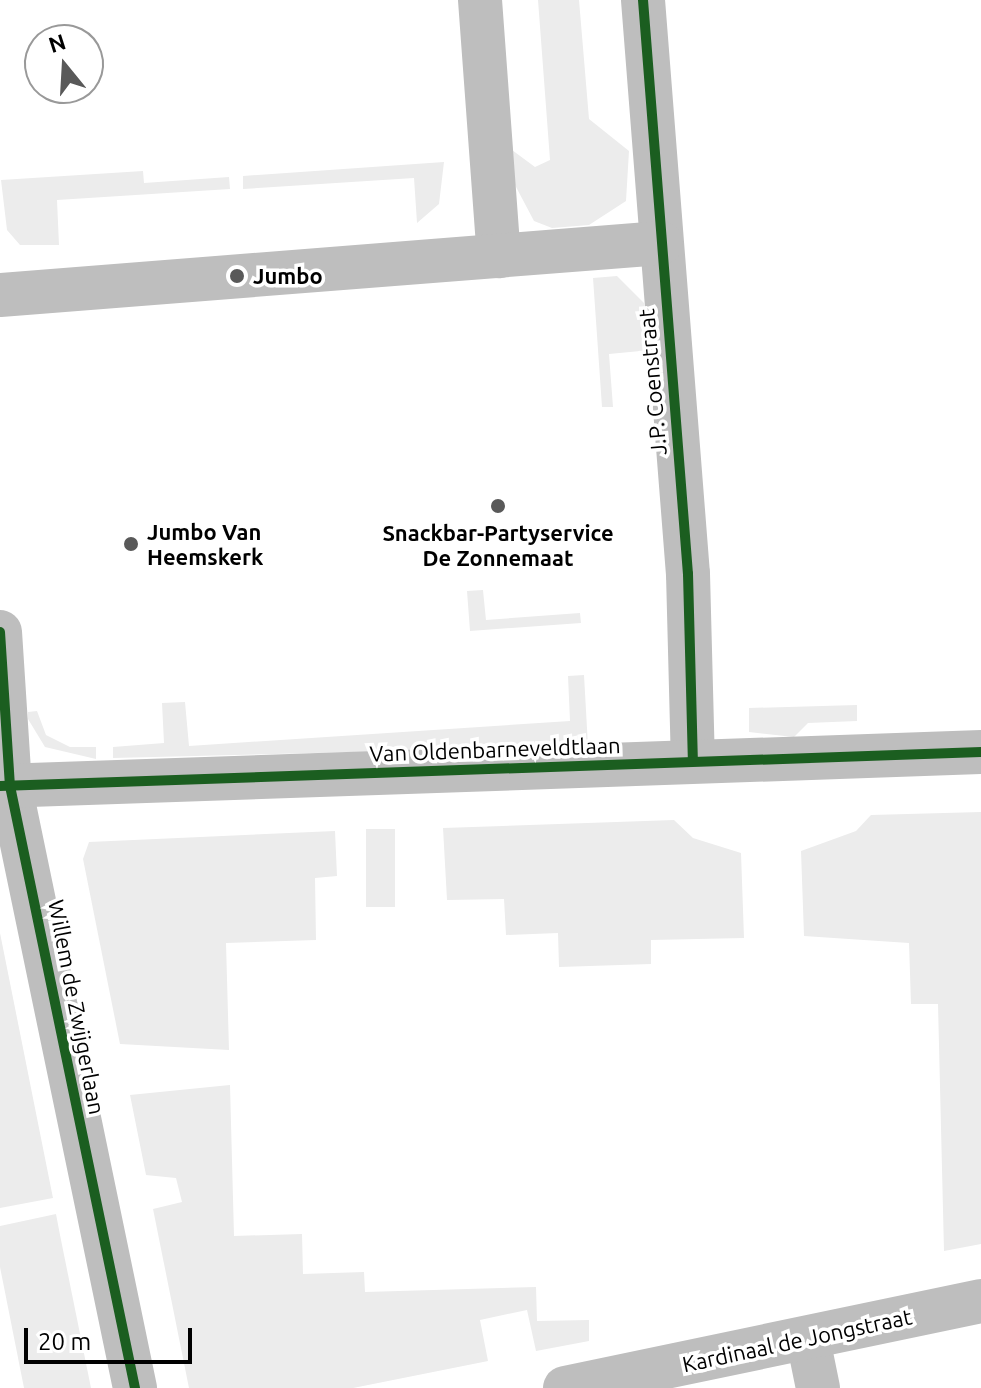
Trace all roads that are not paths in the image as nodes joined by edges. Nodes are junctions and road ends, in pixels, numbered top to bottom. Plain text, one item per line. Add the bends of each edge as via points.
1 (480, 0) edge
2 (643, 0) edge
3 (661, 243) junction
4 (499, 256) junction
5 (0, 295) edge
6 (0, 632) edge
7 (981, 752) edge
8 (693, 760) junction
9 (5, 786) edge
10 (981, 1301) edge
11 (808, 1339) junction
12 (135, 1388) edge
13 (565, 1388) edge
14 (818, 1388) edge

1 - 4 street
2 - 3 street, J.P. Coenstraat
3 - 4 street
3 - 8 street, J.P. Coenstraat via 688,574
4 - 5 street
6 - 9 street, Willem de Zwijgerlaan
7 - 8 street, Van Oldenbarneveldtlaan
8 - 9 street, Van Oldenbarneveldtlaan
9 - 12 street, Willem de Zwijgerlaan
10 - 11 street, Kardinaal de Jongstraat
11 - 13 street, Kardinaal de Jongstraat
11 - 14 street

